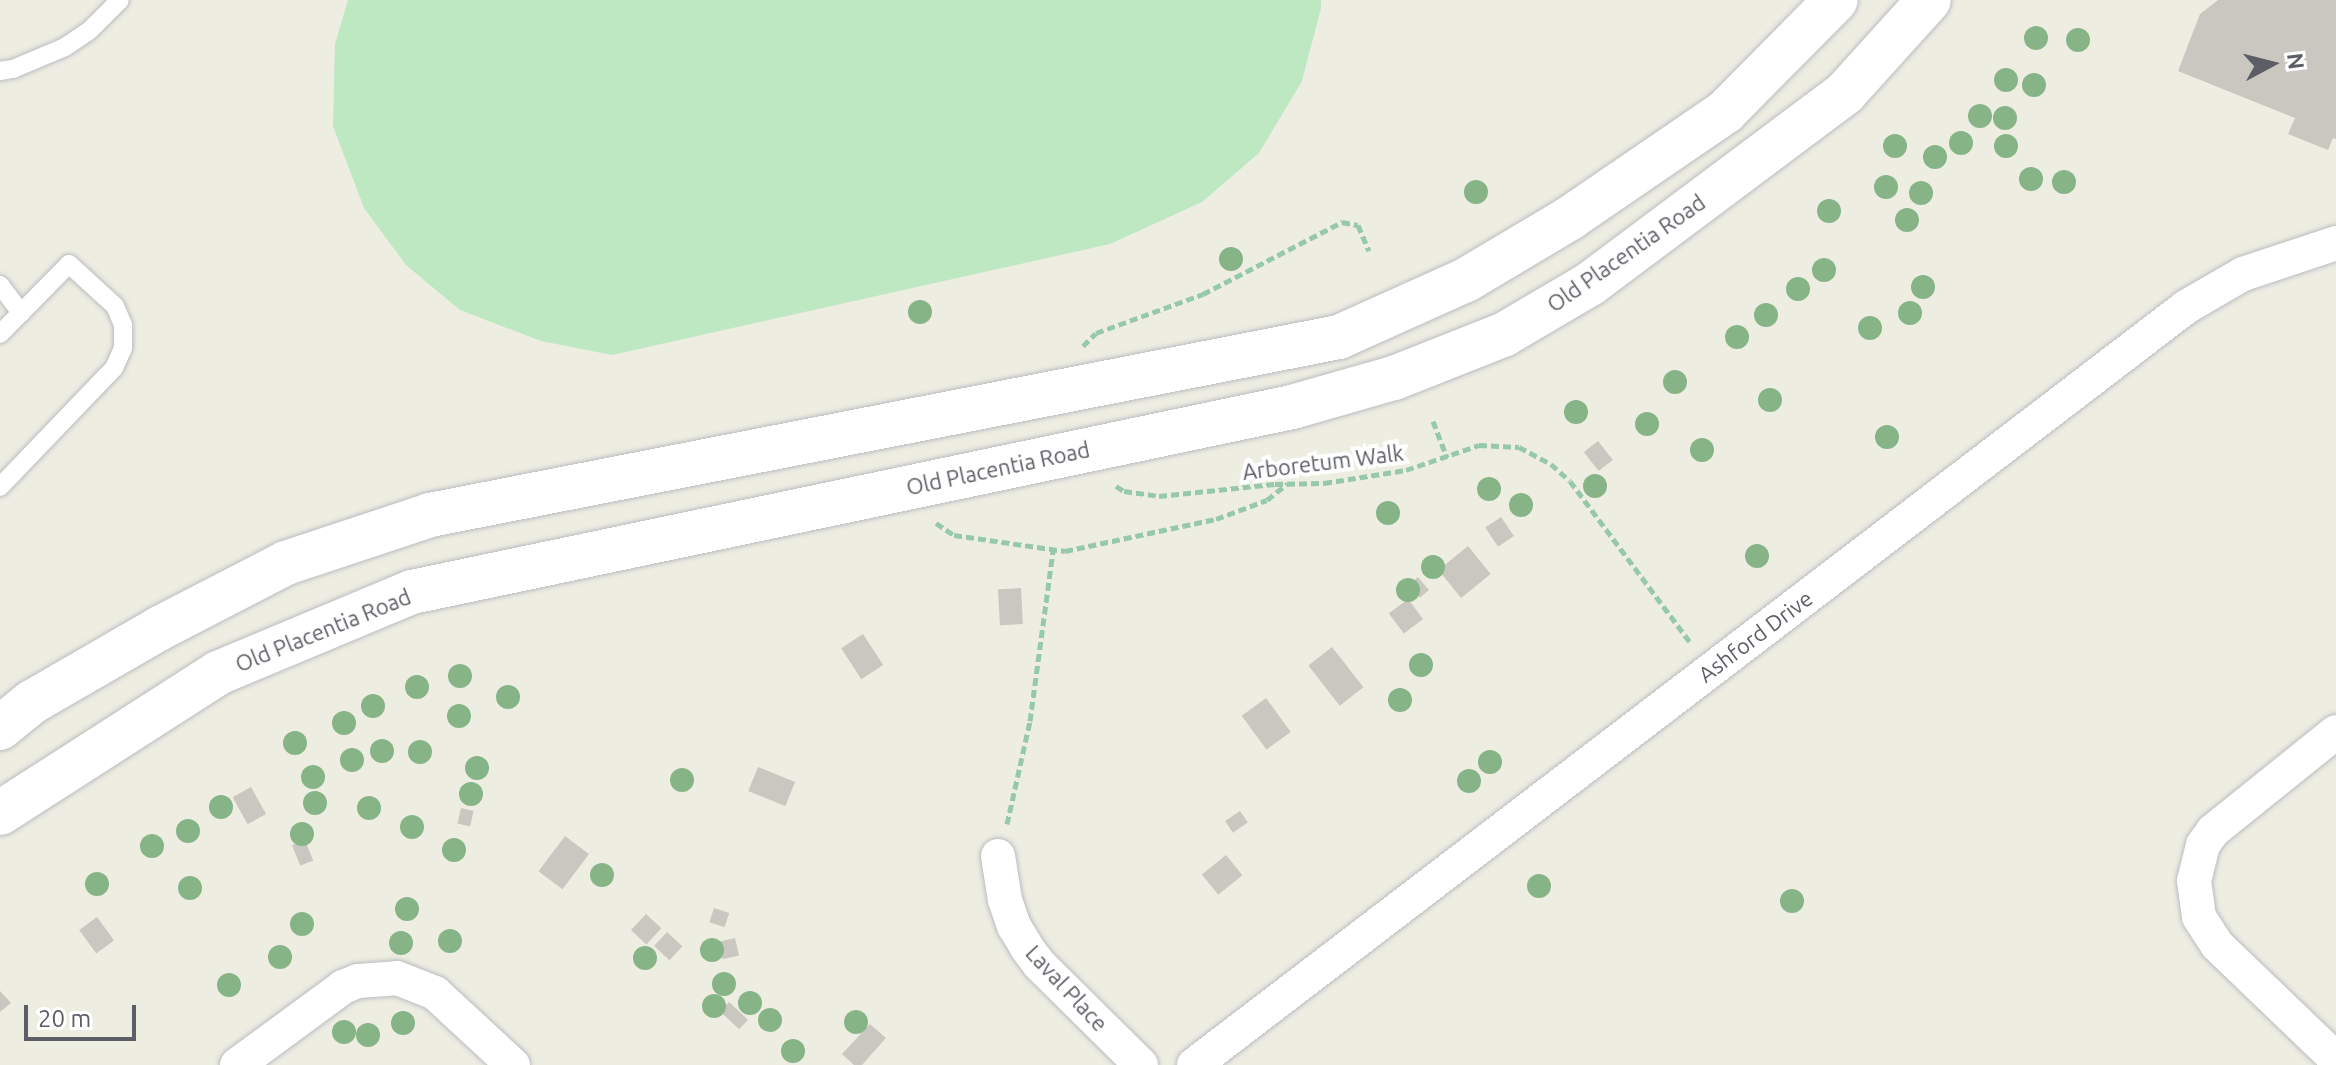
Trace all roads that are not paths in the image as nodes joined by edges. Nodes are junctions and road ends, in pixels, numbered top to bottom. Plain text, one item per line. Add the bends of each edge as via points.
1 (120, 0) edge
2 (1836, 0) edge
3 (1929, 0) edge
4 (0, 71) edge
5 (2336, 243) edge
6 (0, 285) edge
7 (21, 313) junction
8 (0, 334) edge
9 (0, 487) edge
10 (0, 728) edge
11 (2336, 732) edge
12 (0, 813) edge
13 (998, 856) road end
14 (2336, 1059) edge
15 (237, 1065) edge
16 (513, 1065) edge
17 (1141, 1065) edge
18 (1194, 1065) edge

1 - 4 lane via 65,47
2 - 10 main road via 1726,111 1570,218 1466,280 1339,337 430,515 286,563 70,680
3 - 12 main road, Old Placentia Road via 1845,93 1590,284 1505,334 1394,378 1292,407 412,592 218,673
5 - 18 street, Ashford Drive via 2243,274 2186,307
6 - 7 lane
7 - 8 lane
7 - 9 lane via 69,264 115,306 123,325 123,348 114,368
11 - 14 street via 2213,831 2203,845 2194,881 2199,917 2217,945
13 - 17 street, Laval Place via 1005,900 1027,948
15 - 16 street via 343,987 397,978 435,993

